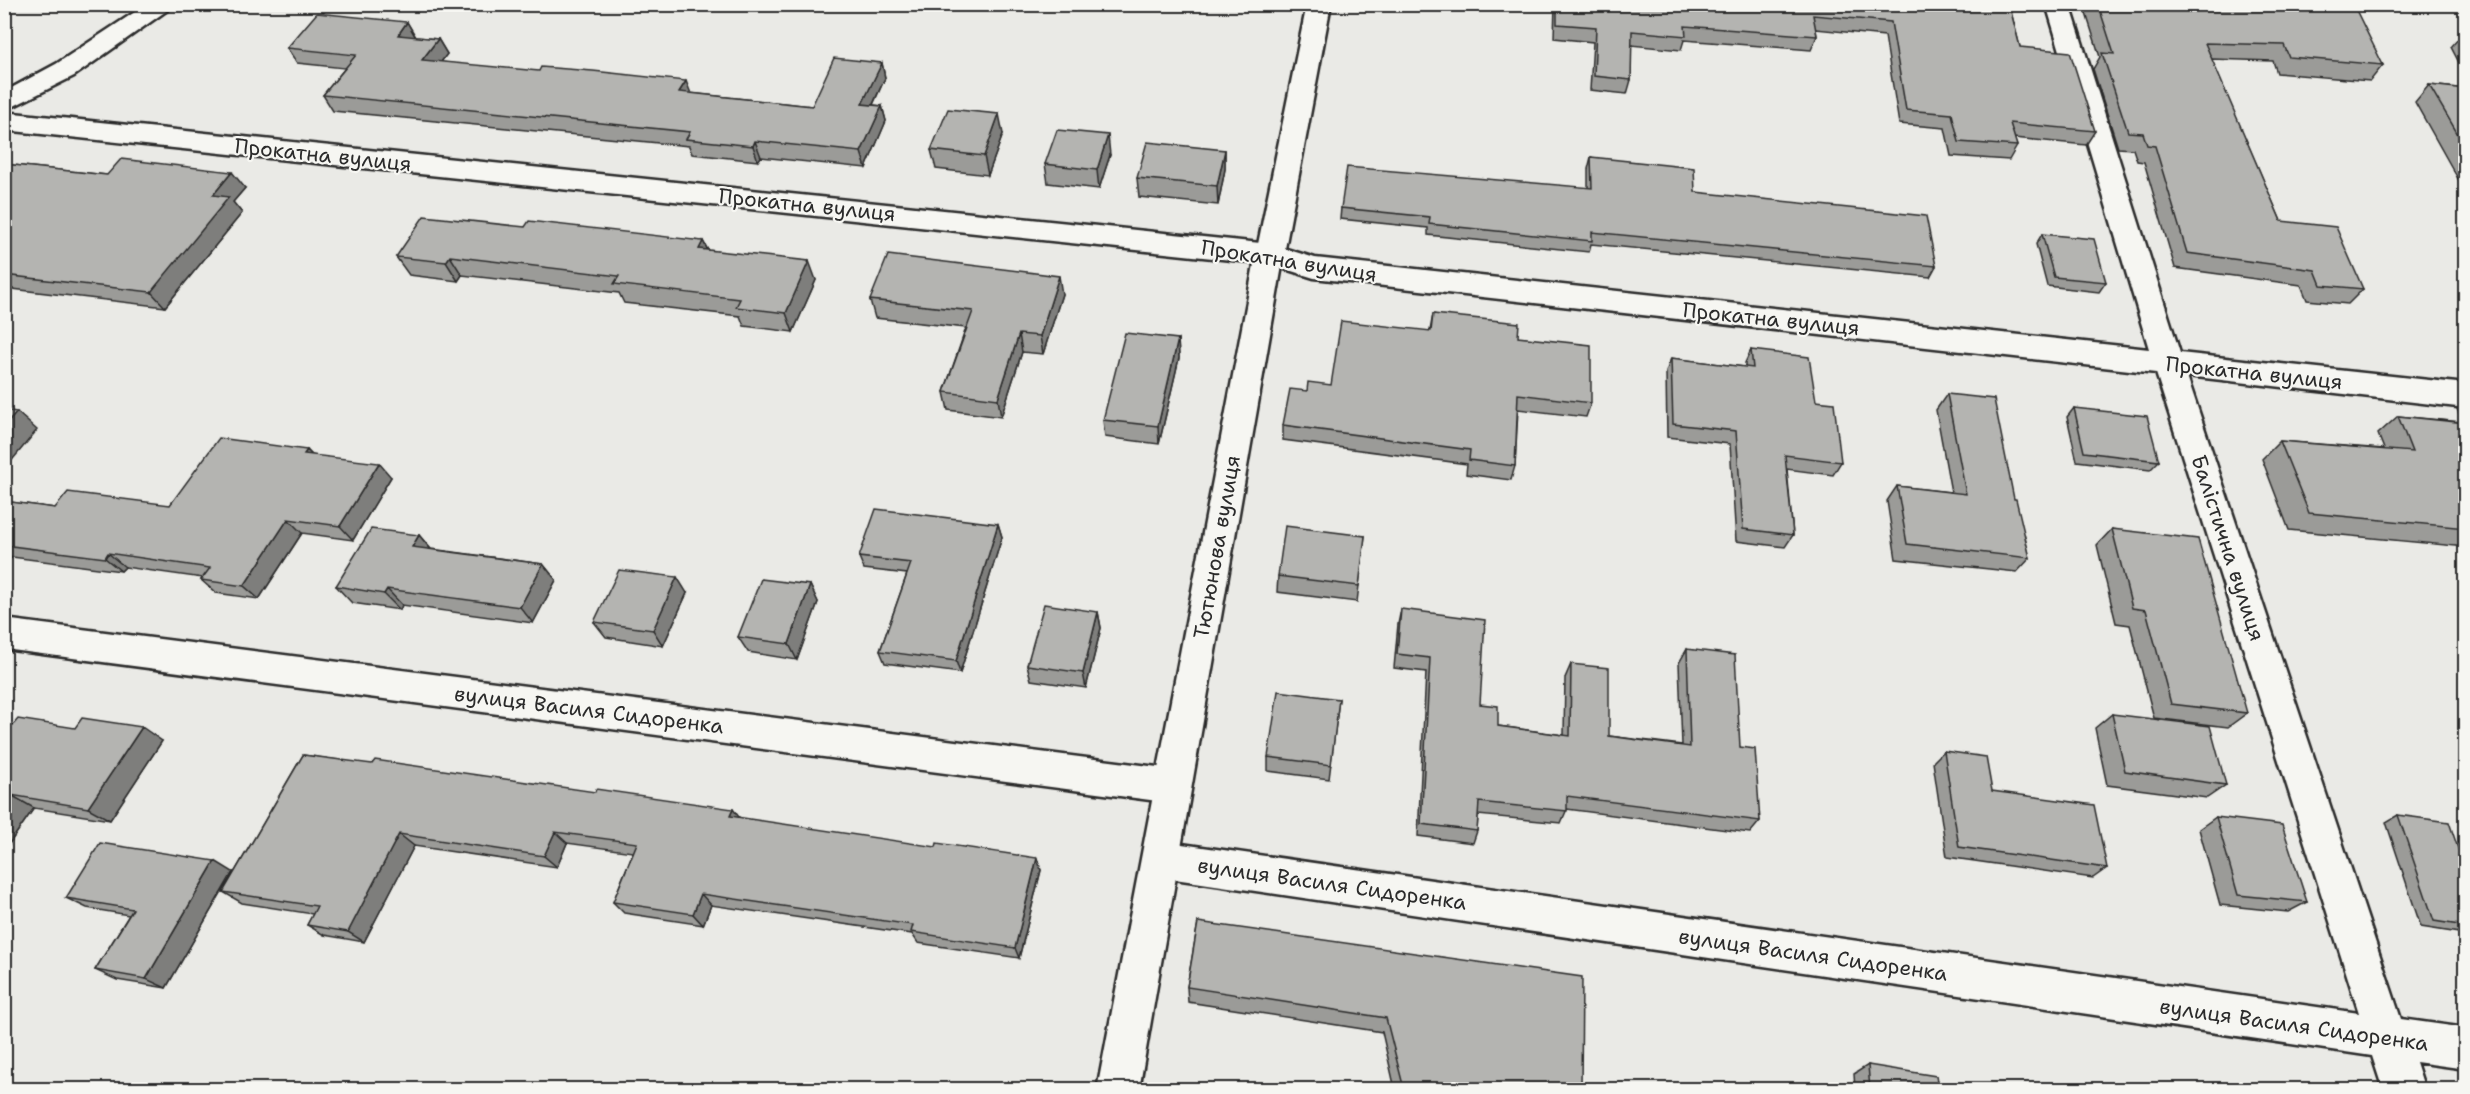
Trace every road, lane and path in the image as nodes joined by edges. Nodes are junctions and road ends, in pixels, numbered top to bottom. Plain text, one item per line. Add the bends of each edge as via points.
1 (164, 4) edge
2 (1319, 4) edge
3 (2058, 4) edge
4 (4, 103) edge
5 (4, 121) edge
6 (1270, 254) junction
7 (2168, 364) junction
8 (2466, 396) edge
9 (4, 634) edge
10 (1173, 786) junction
11 (1161, 859) junction
12 (2389, 1039) junction
13 (2466, 1049) edge
14 (1118, 1089) edge
15 (2404, 1089) edge

1 - 4 street via 65,70
2 - 6 street, Тютюнова вулиця
3 - 7 street, Балістична вулиця
5 - 6 street, Прокатна вулиця
6 - 7 street, Прокатна вулиця via 1314,268
6 - 10 street, Тютюнова вулиця
7 - 8 street, Прокатна вулиця
7 - 12 street, Балістична вулиця
9 - 10 street, вулиця Василя Сидоренка
10 - 11 street, Тютюнова вулиця
11 - 12 street, вулиця Василя Сидоренка
11 - 14 street, Тютюнова вулиця
12 - 13 street, вулиця Василя Сидоренка
12 - 15 street, Балістична вулиця

